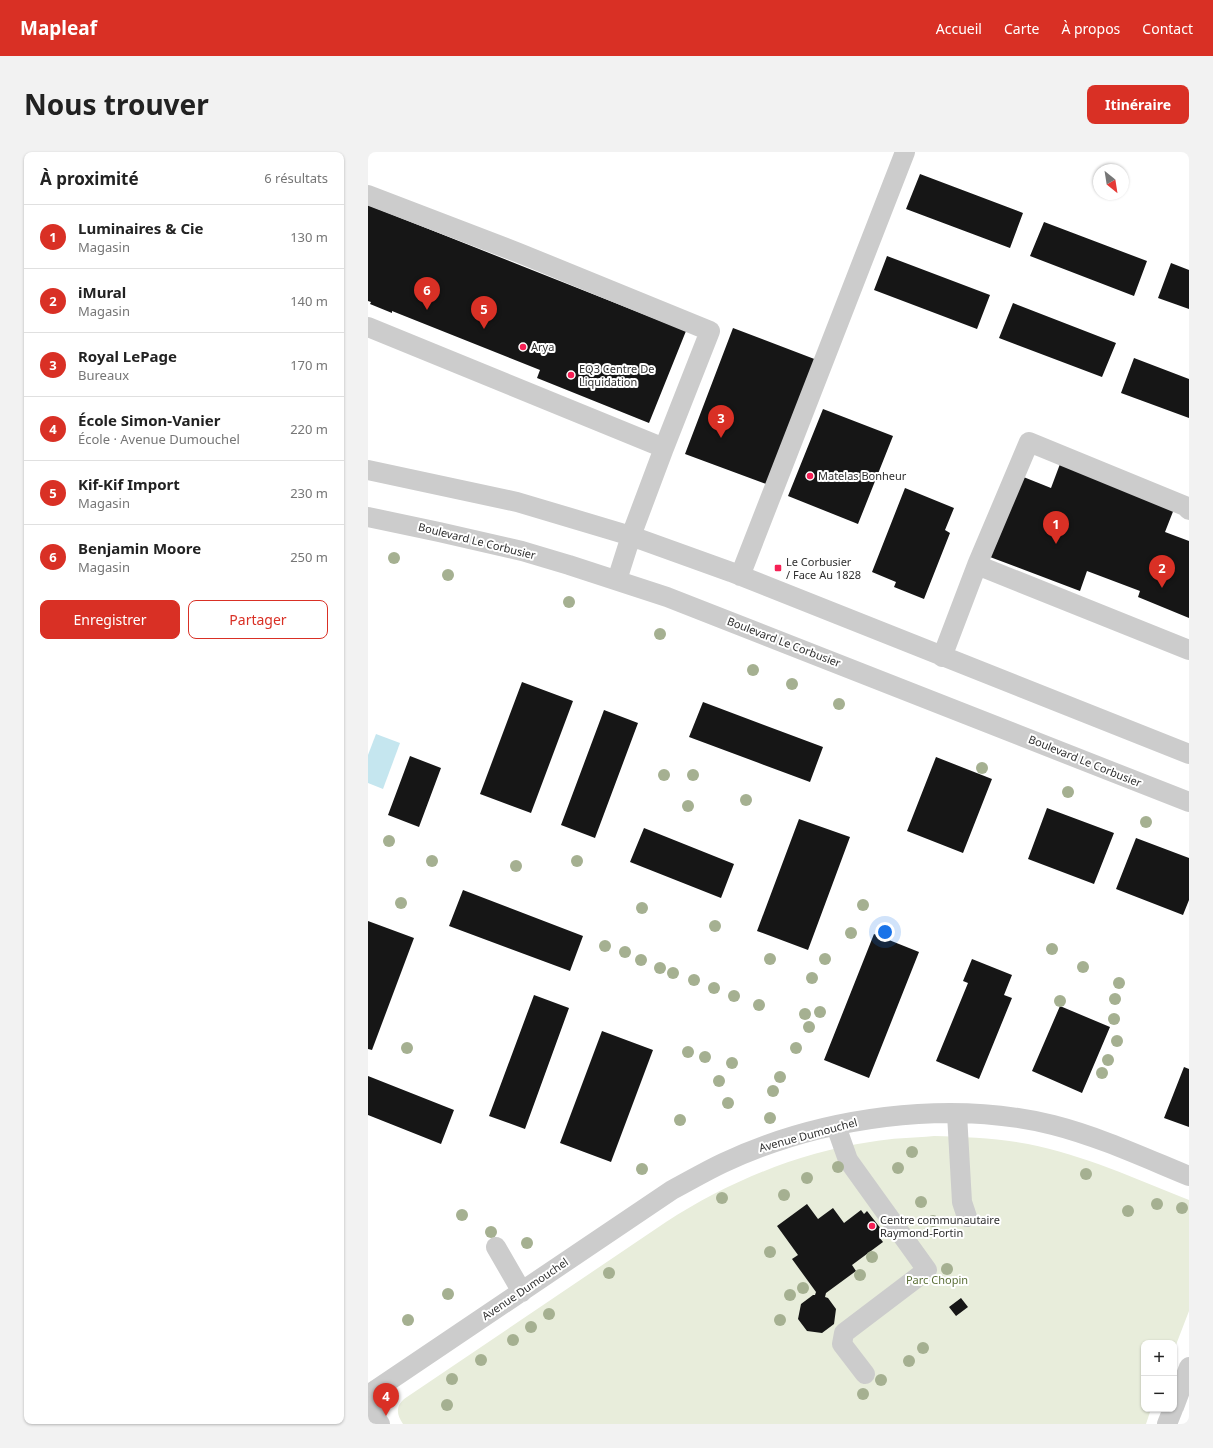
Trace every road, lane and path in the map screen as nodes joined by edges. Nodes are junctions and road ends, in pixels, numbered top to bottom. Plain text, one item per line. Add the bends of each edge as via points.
1 (905, 152) edge
2 (368, 195) edge
3 (368, 327) edge
4 (664, 448) junction
5 (368, 470) edge
6 (1189, 510) edge
7 (368, 517) edge
8 (630, 536) junction
9 (651, 544) junction
10 (976, 565) junction
11 (740, 576) junction
12 (617, 580) junction
13 (1189, 650) edge
14 (942, 657) junction
15 (1189, 752) edge
16 (1189, 802) edge
17 (957, 1114) junction
18 (836, 1126) junction
19 (1189, 1176) edge
20 (967, 1217) dead end
21 (496, 1247) dead end
22 (522, 1292) junction
23 (1189, 1368) edge
24 (865, 1374) dead end
25 (368, 1395) edge
26 (1177, 1400) edge
27 (368, 1406) edge
28 (1172, 1412) edge
29 (380, 1424) edge
30 (1167, 1424) edge

1 - 11 street
2 - 4 street via 519,253 710,332
3 - 4 street
4 - 8 street
5 - 8 street via 518,502
6 - 10 street via 1185,506 1029,442
7 - 12 street, Boulevard Le Corbusier via 514,550
8 - 9 street
8 - 12 street
9 - 11 street
9 - 12 street
10 - 13 street
10 - 14 street
11 - 14 street
12 - 16 street, Boulevard Le Corbusier via 702,610
14 - 15 street
17 - 18 street, Avenue Dumouchel via 895,1116
17 - 19 street, Avenue Dumouchel via 1014,1118 1053,1125 1099,1140
17 - 20 street via 962,1202
18 - 22 street, Avenue Dumouchel via 766,1146 706,1171 640,1211
18 - 24 street via 848,1160 927,1270 844,1333 842,1344
21 - 22 street
22 - 25 street, Avenue Dumouchel
23 - 26 street
27 - 29 street
28 - 30 street

